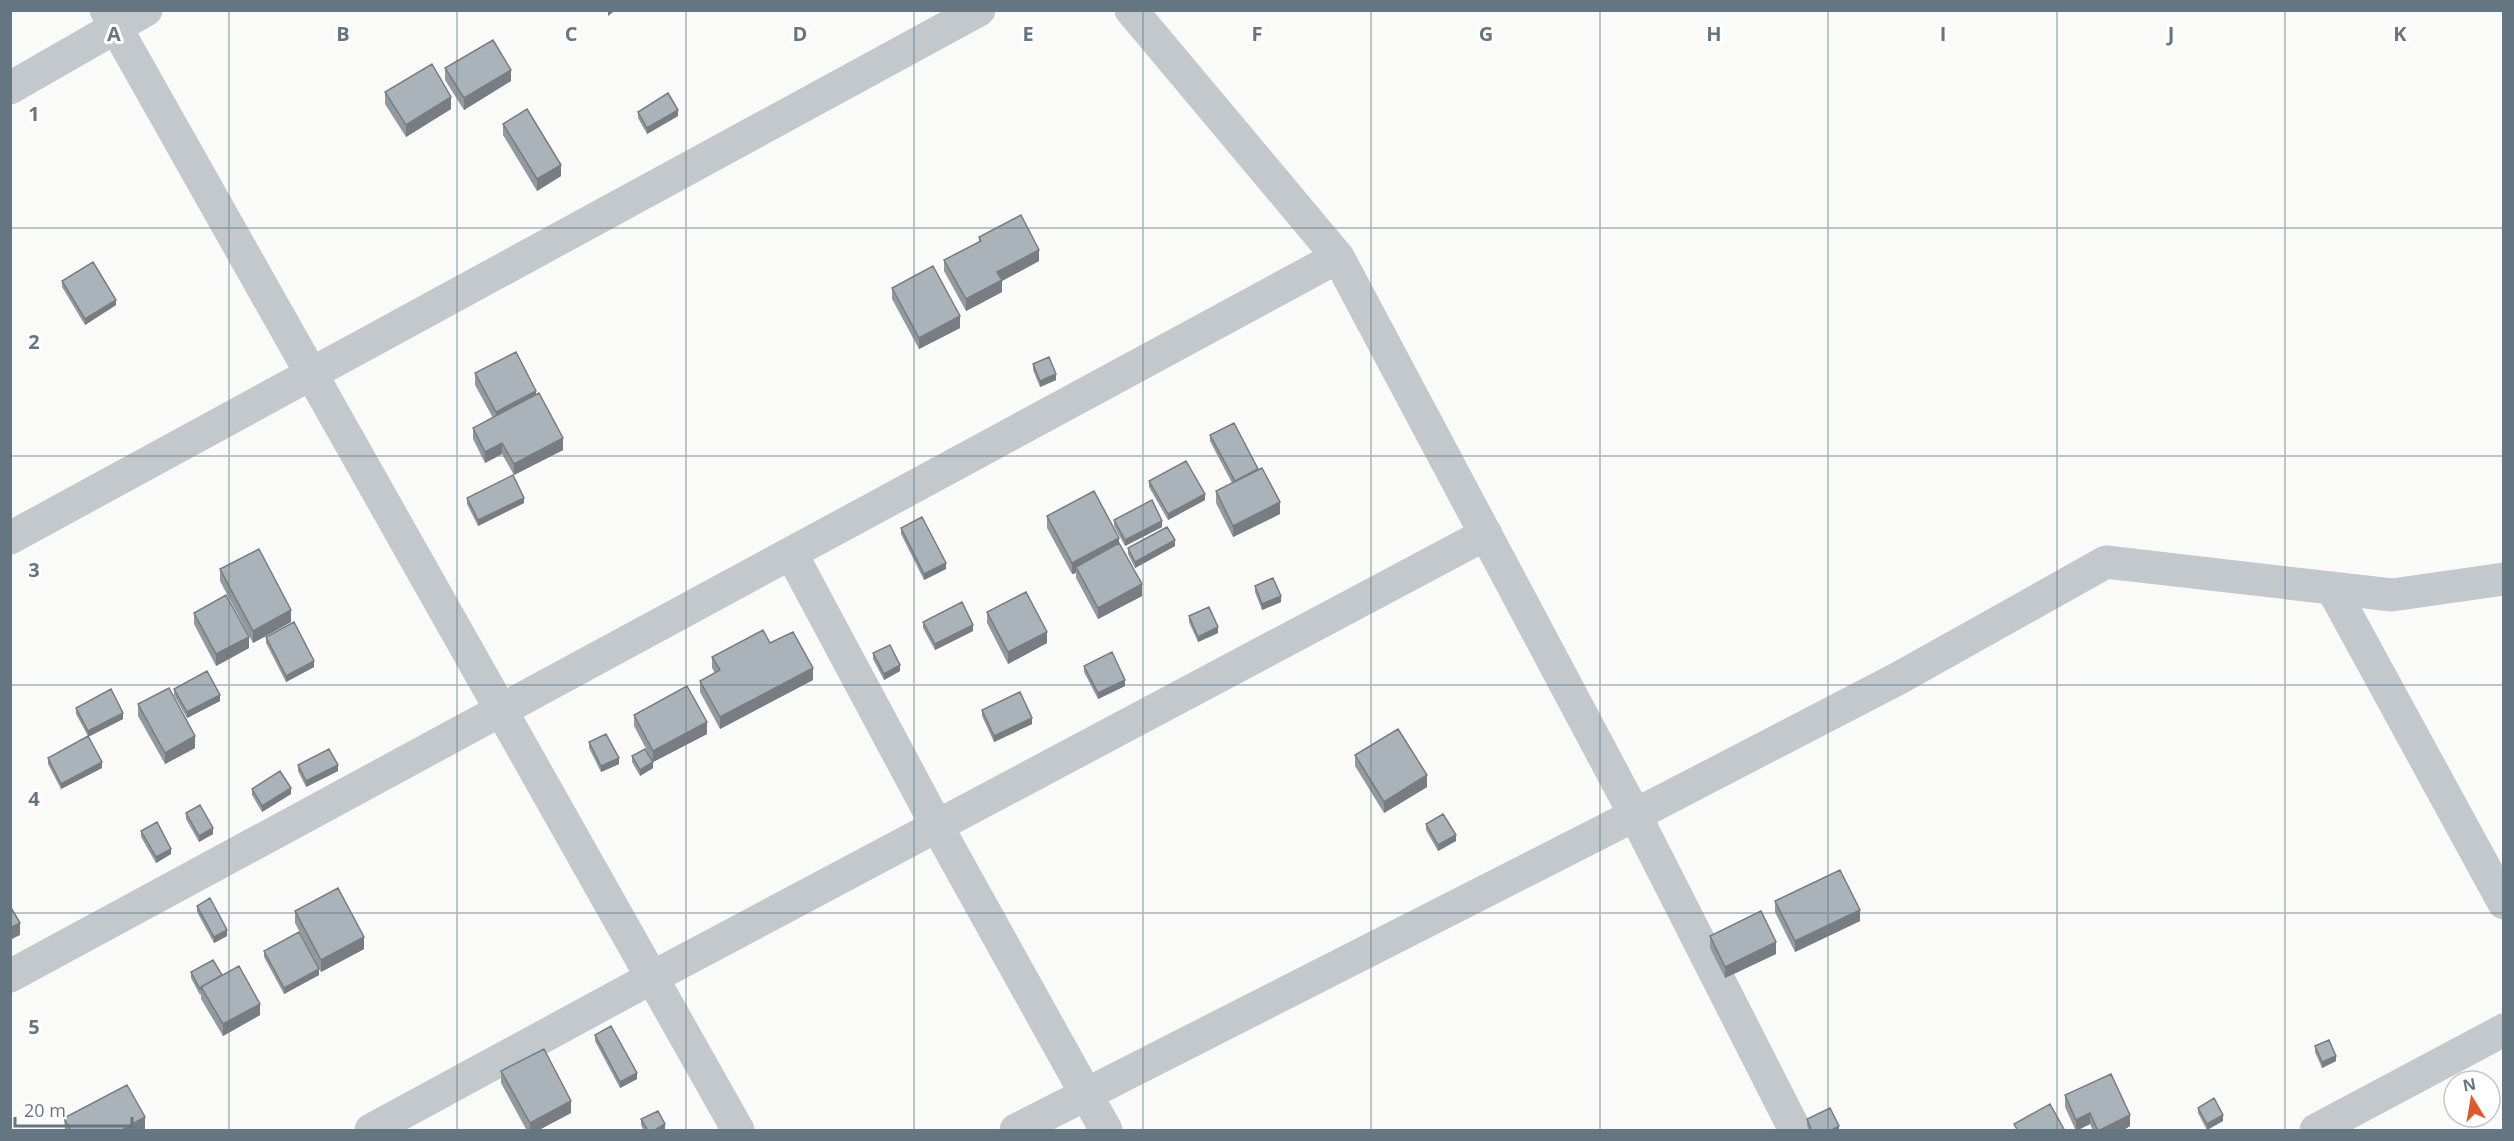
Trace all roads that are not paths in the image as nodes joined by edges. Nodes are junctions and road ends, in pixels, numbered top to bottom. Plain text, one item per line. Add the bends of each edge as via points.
1 (146, 10) edge
2 (979, 10) edge
3 (1131, 10) edge
4 (111, 19) edge
5 (10, 88) edge
6 (1338, 257) junction
7 (313, 374) junction
8 (1486, 534) junction
9 (10, 538) edge
10 (791, 553) junction
11 (2504, 579) edge
12 (2332, 588) junction
13 (502, 710) junction
14 (1635, 816) junction
15 (937, 826) junction
16 (2504, 903) edge
17 (10, 976) edge
18 (652, 977) junction
19 (2504, 1030) edge
20 (1087, 1094) junction
21 (371, 1131) edge
22 (738, 1131) edge
23 (1016, 1131) edge
24 (1106, 1131) edge
25 (1795, 1131) edge
26 (2316, 1131) edge

1 - 4 street
2 - 7 street
3 - 6 street
4 - 5 street
4 - 7 street
6 - 8 street
6 - 10 street
7 - 9 street
7 - 13 street
8 - 14 street
8 - 15 street
10 - 13 street
10 - 15 street
11 - 12 street via 2392,595
12 - 14 street via 2106,562 1899,678
12 - 16 street
13 - 17 street
13 - 18 street
14 - 20 street
14 - 25 street
15 - 18 street
15 - 20 street
18 - 21 street
18 - 22 street
19 - 26 street
20 - 23 street
20 - 24 street

